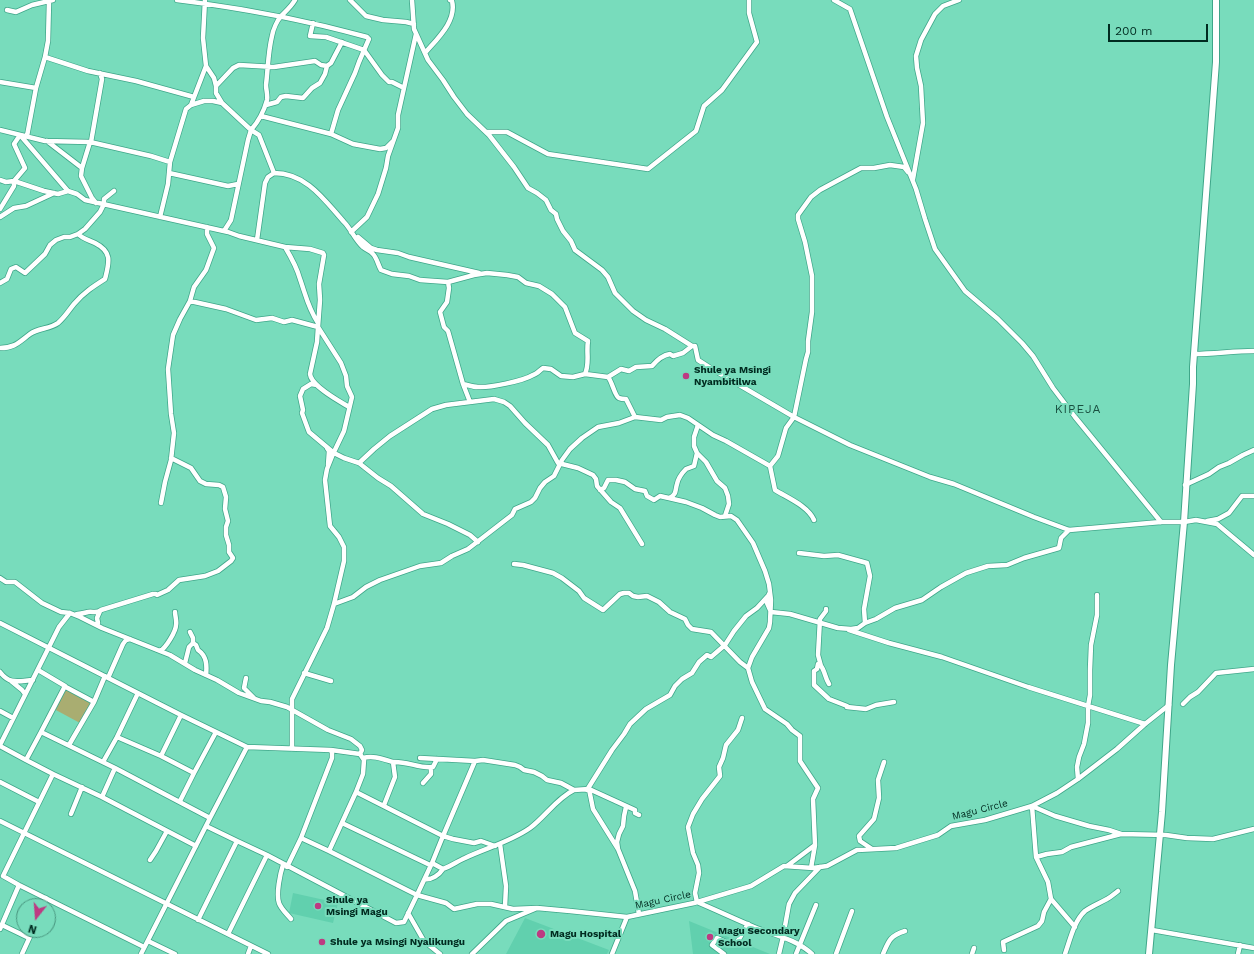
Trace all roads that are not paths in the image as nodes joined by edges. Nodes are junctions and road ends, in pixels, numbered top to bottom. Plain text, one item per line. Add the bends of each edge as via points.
1 (178, 0) edge
2 (295, 0) edge
3 (350, 0) edge
4 (412, 0) edge
5 (450, 0) edge
6 (749, 0) edge
7 (834, 0) edge
8 (959, 0) edge
9 (1216, 0) edge
10 (51, 1) edge
11 (205, 2) edge
12 (7, 10) dead end
13 (281, 16) junction
14 (313, 23) junction
15 (414, 24) junction
16 (416, 34) junction
17 (342, 42) junction
18 (364, 50) junction
19 (424, 53) junction
20 (45, 57) junction
21 (206, 66) junction
22 (327, 66) junction
23 (267, 67) junction
24 (100, 73) junction
25 (0, 82) edge
26 (216, 86) junction
27 (36, 88) junction
28 (404, 88) junction
29 (194, 97) junction
30 (222, 103) junction
31 (191, 105) junction
32 (266, 105) junction
33 (261, 116) junction
34 (0, 130) edge
35 (251, 130) junction
36 (486, 132) junction
37 (331, 134) junction
38 (20, 135) junction
39 (27, 136) junction
40 (393, 140) junction
41 (47, 141) junction
42 (90, 142) junction
43 (170, 162) junction
44 (82, 168) junction
45 (169, 173) junction
46 (274, 173) junction
47 (911, 176) junction
48 (0, 180) edge
49 (14, 181) junction
50 (238, 184) junction
51 (914, 185) junction
52 (68, 191) junction
53 (114, 191) dead end
54 (54, 193) junction
55 (96, 203) junction
56 (104, 204) junction
57 (0, 209) edge
58 (0, 217) edge
59 (160, 217) junction
60 (207, 227) junction
61 (224, 231) junction
62 (351, 232) junction
63 (78, 234) junction
64 (257, 240) junction
65 (285, 247) junction
66 (483, 274) junction
67 (448, 282) junction
68 (0, 283) edge
69 (190, 301) junction
70 (318, 325) junction
71 (692, 346) junction
72 (0, 348) edge
73 (1254, 351) edge
74 (1194, 354) junction
75 (585, 374) junction
76 (608, 376) junction
77 (463, 384) junction
78 (317, 385) junction
79 (470, 402) junction
80 (349, 407) junction
81 (635, 417) junction
82 (794, 418) junction
83 (698, 425) junction
84 (327, 448) junction
85 (1254, 450) edge
86 (333, 453) junction
87 (697, 454) junction
88 (171, 458) junction
89 (359, 463) junction
90 (561, 463) junction
91 (770, 466) junction
92 (327, 469) junction
93 (1185, 485) junction
94 (600, 490) junction
95 (1254, 496) edge
96 (669, 498) junction
97 (161, 503) dead end
98 (725, 516) junction
99 (814, 520) dead end
100 (1161, 522) junction
101 (1184, 522) junction
102 (1206, 522) junction
103 (1069, 530) junction
104 (478, 542) junction
105 (642, 544) dead end
106 (799, 553) dead end
107 (1254, 554) edge
108 (514, 564) dead end
109 (0, 578) edge
110 (770, 593) junction
111 (1097, 595) dead end
112 (334, 604) junction
113 (826, 609) dead end
114 (100, 611) junction
115 (175, 612) dead end
116 (771, 612) junction
117 (72, 614) junction
118 (0, 623) edge
119 (820, 623) junction
120 (865, 623) junction
121 (97, 625) junction
122 (846, 629) junction
123 (190, 632) dead end
124 (121, 635) junction
125 (130, 639) junction
126 (193, 643) junction
127 (123, 644) junction
128 (725, 645) junction
129 (49, 648) junction
130 (160, 651) junction
131 (185, 663) junction
132 (821, 666) junction
133 (748, 668) junction
134 (1254, 669) edge
135 (38, 670) junction
136 (0, 672) edge
137 (304, 673) junction
138 (206, 675) junction
139 (107, 677) junction
140 (246, 678) dead end
141 (33, 680) junction
142 (331, 681) dead end
143 (11, 682) junction
144 (828, 684) dead end
145 (64, 686) junction
146 (138, 693) junction
147 (25, 694) junction
148 (255, 699) junction
149 (94, 702) junction
150 (894, 702) dead end
151 (1183, 704) dead end
152 (1169, 705) junction
153 (1088, 706) junction
154 (292, 709) junction
155 (0, 711) edge
156 (181, 715) junction
157 (13, 718) junction
158 (742, 718) dead end
159 (1145, 724) junction
160 (41, 732) junction
161 (216, 732) junction
162 (117, 736) junction
163 (68, 745) junction
164 (0, 746) edge
165 (247, 747) junction
166 (292, 749) junction
167 (330, 750) junction
168 (161, 756) junction
169 (362, 756) junction
170 (420, 758) dead end
171 (437, 759) junction
172 (26, 760) junction
173 (475, 761) junction
174 (103, 762) junction
175 (393, 762) junction
176 (884, 762) dead end
177 (431, 767) junction
178 (115, 768) junction
179 (194, 773) junction
180 (54, 774) junction
181 (1078, 779) junction
182 (0, 782) edge
183 (423, 783) dead end
184 (82, 788) junction
185 (588, 789) junction
186 (574, 790) junction
187 (356, 792) junction
188 (102, 797) junction
189 (39, 802) junction
190 (180, 802) junction
191 (384, 805) junction
192 (1032, 806) junction
193 (626, 807) junction
194 (71, 814) dead end
195 (639, 815) dead end
196 (210, 818) junction
197 (0, 821) edge
198 (342, 823) junction
199 (206, 826) junction
200 (1254, 829) edge
201 (167, 831) junction
202 (24, 834) junction
203 (1121, 834) junction
204 (443, 836) junction
205 (1160, 836) junction
206 (301, 838) junction
207 (237, 840) junction
208 (498, 845) junction
209 (815, 845) junction
210 (196, 846) junction
211 (618, 849) junction
212 (872, 849) junction
213 (329, 851) junction
214 (266, 855) junction
215 (1036, 857) junction
216 (150, 860) dead end
217 (431, 864) junction
218 (285, 866) junction
219 (787, 866) junction
220 (820, 867) junction
221 (811, 868) junction
222 (443, 869) junction
223 (424, 879) junction
224 (19, 885) junction
225 (1118, 891) dead end
226 (417, 896) junction
227 (46, 898) edge
228 (1051, 900) junction
229 (697, 902) junction
230 (56, 903) edge
231 (166, 904) junction
232 (816, 905) dead end
233 (505, 907) junction
234 (538, 908) junction
235 (852, 912) dead end
236 (408, 913) junction
237 (639, 914) junction
238 (626, 917) junction
239 (291, 919) dead end
240 (198, 920) junction
241 (748, 924) junction
242 (1, 927) edge
243 (1075, 927) junction
244 (1152, 930) junction
245 (905, 931) dead end
246 (16, 933) edge
247 (228, 934) junction
248 (783, 937) junction
249 (29, 938) edge
250 (148, 941) junction
251 (1240, 945) junction
252 (251, 946) junction
253 (801, 946) junction
254 (144, 947) junction
255 (974, 948) dead end
256 (1254, 948) edge
257 (1004, 950) dead end
258 (22, 954) edge
259 (141, 954) edge
260 (175, 954) edge
261 (248, 954) edge
262 (268, 954) edge
263 (440, 954) edge
264 (472, 954) edge
265 (612, 954) edge
266 (724, 954) edge
267 (779, 954) edge
268 (796, 954) edge
269 (805, 954) edge
270 (812, 954) edge
271 (836, 954) edge
272 (883, 954) edge
273 (972, 954) edge
274 (1066, 954) edge
275 (1150, 954) edge
276 (1238, 954) edge

1 - 11 street
2 - 13 street
3 - 15 street via 366,16
4 - 15 street
5 - 19 street via 454,8 445,30
6 - 36 street via 749,13 757,42 722,90 704,106 696,131 648,169 548,154 507,132
7 - 47 street via 850,9 887,117
8 - 51 street via 943,6 935,14 921,40 916,56 923,123
9 - 74 main road via 1216,62
10 - 12 street via 16,12
10 - 20 street
11 - 13 street
11 - 21 street via 203,38
13 - 14 street
13 - 23 street via 272,36
14 - 17 street via 310,34 312,37 326,37
14 - 18 street via 367,37 369,39
15 - 16 street
16 - 19 street
16 - 28 street
17 - 18 street
17 - 22 street
18 - 28 street via 389,82
18 - 37 street via 338,110
19 - 36 street via 467,114
20 - 24 street
20 - 27 street
21 - 26 street
21 - 29 street
22 - 23 street via 315,61
22 - 32 street via 320,83 303,98 286,96
23 - 26 street via 239,65
23 - 32 street
24 - 29 street via 136,80
24 - 42 street via 102,79
25 - 27 street
26 - 30 street via 216,93
27 - 39 street
28 - 40 street via 398,128
29 - 31 street
30 - 31 street via 204,101
30 - 35 street
31 - 43 street via 186,109
32 - 33 street
33 - 35 street
33 - 37 street
34 - 38 street
35 - 46 street via 259,135
35 - 50 street
36 - 71 street via 528,188 546,200 575,250 602,270 624,303 646,320
37 - 40 street via 353,144 380,149 386,148
38 - 39 street
38 - 49 street via 14,144 25,168
38 - 52 street
39 - 41 street
40 - 62 street via 374,205 368,217
41 - 42 street
41 - 44 street
42 - 43 street
42 - 44 street
43 - 45 street
44 - 55 street via 81,176
45 - 50 street via 228,186
45 - 59 street
46 - 62 street via 290,176 308,184 346,223
46 - 64 street via 265,183
47 - 51 street
47 - 82 street via 904,167 890,165 860,168 811,197 798,215 811,270 812,312 808,352
48 - 49 street
49 - 54 street
49 - 57 street via 14,186
50 - 61 street via 231,220
51 - 100 street via 935,249 961,286 1022,343 1075,417
52 - 54 street
52 - 55 street
53 - 56 street via 104,199
54 - 58 street via 26,206 14,208
55 - 56 street
56 - 59 street
56 - 63 street via 100,212
59 - 60 street
60 - 61 street
60 - 69 street via 207,234 214,248 206,270 194,287
61 - 64 street
62 - 66 street via 370,248
62 - 67 street via 363,247 374,254 381,270 420,280
63 - 68 street via 56,240 25,274 16,267 11,269 7,279
63 - 72 street via 107,252 109,260 105,279 81,296 57,324 31,333 9,348
64 - 65 street
65 - 70 street
65 - 70 street via 310,249 324,255 319,284
66 - 67 street
66 - 75 street via 507,274 518,277 552,294 565,307 575,333 588,341 588,367
67 - 77 street via 447,302 440,312
69 - 70 street via 226,309 256,320 272,318 284,322 292,320
69 - 88 street via 173,334 168,369 174,433
70 - 78 street via 318,342 310,374
70 - 80 street via 346,376 352,397
71 - 76 street via 683,353 664,356 652,366 620,369
71 - 82 street via 698,360
73 - 74 street
74 - 93 main road
75 - 76 street
75 - 77 street via 561,376 543,368 534,375 509,383 477,387
76 - 81 street via 616,396 626,400
77 - 79 street
78 - 80 street
78 - 84 street via 311,384 303,389 300,396 302,413 309,432
79 - 89 street via 446,404 432,409 390,436
79 - 90 street via 494,399 510,406 548,445 558,463
80 - 86 street via 344,431
81 - 83 street via 661,420 680,415
81 - 90 street via 598,427 576,443
82 - 91 street via 786,428 778,456
82 - 103 street via 850,445
83 - 87 street via 694,437
83 - 91 street
84 - 86 street
84 - 92 street
85 - 93 street
86 - 89 street
86 - 92 street
87 - 96 street via 694,466 686,469 676,492
87 - 98 street via 725,488 729,504
88 - 97 street
88 - 114 street via 191,468 200,481 223,487 227,502 226,534 229,552 233,558 218,571 180,580 161,594 153,594
89 - 104 street via 423,514 470,535
90 - 94 street via 593,475
90 - 104 street via 554,476 545,482 531,502 515,509 512,515
91 - 99 street via 775,490 809,512
92 - 112 street via 325,480 330,526 344,547
93 - 101 main road
94 - 96 street via 608,480 616,480 645,491 647,496 654,500 660,496
94 - 105 street via 620,508
95 - 102 street via 1242,496 1229,512 1218,519
96 - 98 street via 702,508 715,515
98 - 110 street via 737,520 752,543 765,570
100 - 101 street
100 - 103 street
101 - 102 street
101 - 152 main road
102 - 107 street via 1217,524
103 - 120 street via 1061,538 1059,548 1007,565 988,566 966,573 922,600 895,608
104 - 112 street via 441,563 420,566 380,580 353,597
106 - 120 street via 838,555 867,564 870,576 864,609
108 - 128 street via 539,568 558,576 603,610 620,594 647,596 684,619 692,628 711,632
109 - 117 street via 6,582 15,582 42,603
110 - 116 street
110 - 128 street via 746,616
111 - 153 street
112 - 137 street via 326,628
113 - 119 street via 820,617
114 - 117 street
114 - 121 street
115 - 130 street via 176,627 168,644
116 - 119 street via 790,614
116 - 133 street via 769,628
117 - 121 street
117 - 129 street via 59,627
118 - 129 street
119 - 122 street
119 - 132 street via 818,655
120 - 122 street via 858,628
121 - 124 street
122 - 153 street via 942,657
123 - 126 street
124 - 125 street
124 - 127 street
125 - 127 street
125 - 130 street
126 - 131 street via 189,647
126 - 138 street via 205,658
127 - 139 street
128 - 133 street
128 - 185 street via 711,657 704,656 692,673 675,686 670,695 646,709 630,724
129 - 135 street
129 - 139 street
130 - 131 street
131 - 138 street
132 - 144 street
132 - 150 street via 818,664 814,671 814,685 829,699 847,706 866,709
133 - 209 street via 764,709 800,736 800,761 818,788 813,799
134 - 151 street via 1216,673
135 - 141 street
135 - 145 street
136 - 143 street
137 - 142 street
137 - 154 street via 292,699
138 - 148 street
139 - 146 street
139 - 149 street
140 - 148 street via 244,688
141 - 143 street
141 - 147 street
143 - 147 street
145 - 149 street
145 - 160 street
146 - 156 street
146 - 162 street
147 - 157 street
148 - 154 street
149 - 163 street
152 - 159 street, Magu Circle
152 - 205 main road
153 - 159 street
153 - 181 street via 1088,723 1077,767
154 - 166 street
154 - 169 street via 328,730 351,739 360,746
155 - 157 street
156 - 161 street
156 - 168 street
157 - 164 street
158 - 229 street via 738,730 726,745 719,767 720,776 699,804 688,827 699,872 695,893
159 - 181 street, Magu Circle
160 - 163 street
160 - 172 street
161 - 165 street
161 - 179 street
162 - 168 street
162 - 174 street
163 - 174 street
164 - 172 street
165 - 166 street
165 - 196 street
166 - 167 street
167 - 169 street
167 - 206 street via 332,758
168 - 179 street
169 - 175 street
169 - 187 street via 363,774
170 - 171 street
171 - 173 street
171 - 177 street
172 - 180 street
173 - 186 street via 516,765
173 - 204 street
174 - 178 street
175 - 177 street
175 - 191 street via 395,777
176 - 212 street via 878,780 879,798 874,819 859,836 860,841
177 - 183 street via 431,774
178 - 188 street
178 - 190 street
179 - 190 street
180 - 184 street
180 - 189 street
181 - 192 street, Magu Circle
182 - 189 street
184 - 188 street
184 - 194 street
185 - 186 street
185 - 193 street
185 - 211 street via 593,809
186 - 208 street via 566,794 533,826
187 - 191 street
187 - 198 street
188 - 201 street
189 - 202 street
190 - 196 street
191 - 204 street
192 - 203 street via 1055,816
192 - 212 street, Magu Circle via 985,820 951,826 938,835 896,848
192 - 215 street
193 - 195 street
193 - 211 street via 617,842
196 - 199 street
197 - 202 street
198 - 213 street
198 - 217 street
199 - 207 street
199 - 210 street
200 - 205 street via 1213,839
201 - 210 street
201 - 216 street
202 - 224 street via 3,876
202 - 231 street
203 - 205 street
203 - 215 street
204 - 208 street
204 - 217 street
205 - 244 main road
206 - 213 street
206 - 218 street
207 - 214 street
207 - 240 street
208 - 222 street
208 - 233 street via 506,886
209 - 219 street
209 - 221 street
210 - 231 street
211 - 237 street via 635,891
212 - 220 street, Magu Circle via 857,850 827,866
213 - 226 street
214 - 218 street
214 - 247 street
215 - 228 street via 1048,882
217 - 222 street
217 - 223 street
218 - 236 street via 396,923 404,922
218 - 239 street via 280,874 279,898 280,904
219 - 221 street, Magu Circle
219 - 229 street, Magu Circle via 752,886
220 - 221 street, Magu Circle
220 - 248 street via 795,893 789,904
222 - 223 street via 440,874 429,880
223 - 226 street
224 - 227 street
224 - 242 street
225 - 243 street via 1085,911
226 - 233 street via 446,903 454,909 484,904
226 - 236 street
228 - 243 street
228 - 257 street via 1038,926 1003,942
229 - 237 street, Magu Circle
229 - 241 street
230 - 254 street
231 - 240 street
231 - 250 street
232 - 253 street
233 - 234 street
234 - 238 street
234 - 264 street via 506,921
235 - 271 street
236 - 263 street via 424,941
237 - 238 street, Magu Circle
238 - 265 street, Magu Circle
240 - 247 street
241 - 248 street
241 - 266 street via 736,944 717,938 712,945
242 - 246 street
243 - 274 street
244 - 251 street
244 - 275 main road
245 - 272 street via 895,934 889,940
247 - 252 street
248 - 253 street
248 - 267 street
249 - 258 street
250 - 254 street
250 - 260 street
251 - 256 street
251 - 276 street
252 - 261 street
252 - 262 street
253 - 268 street
253 - 269 street
253 - 270 street
254 - 259 street
255 - 273 street

